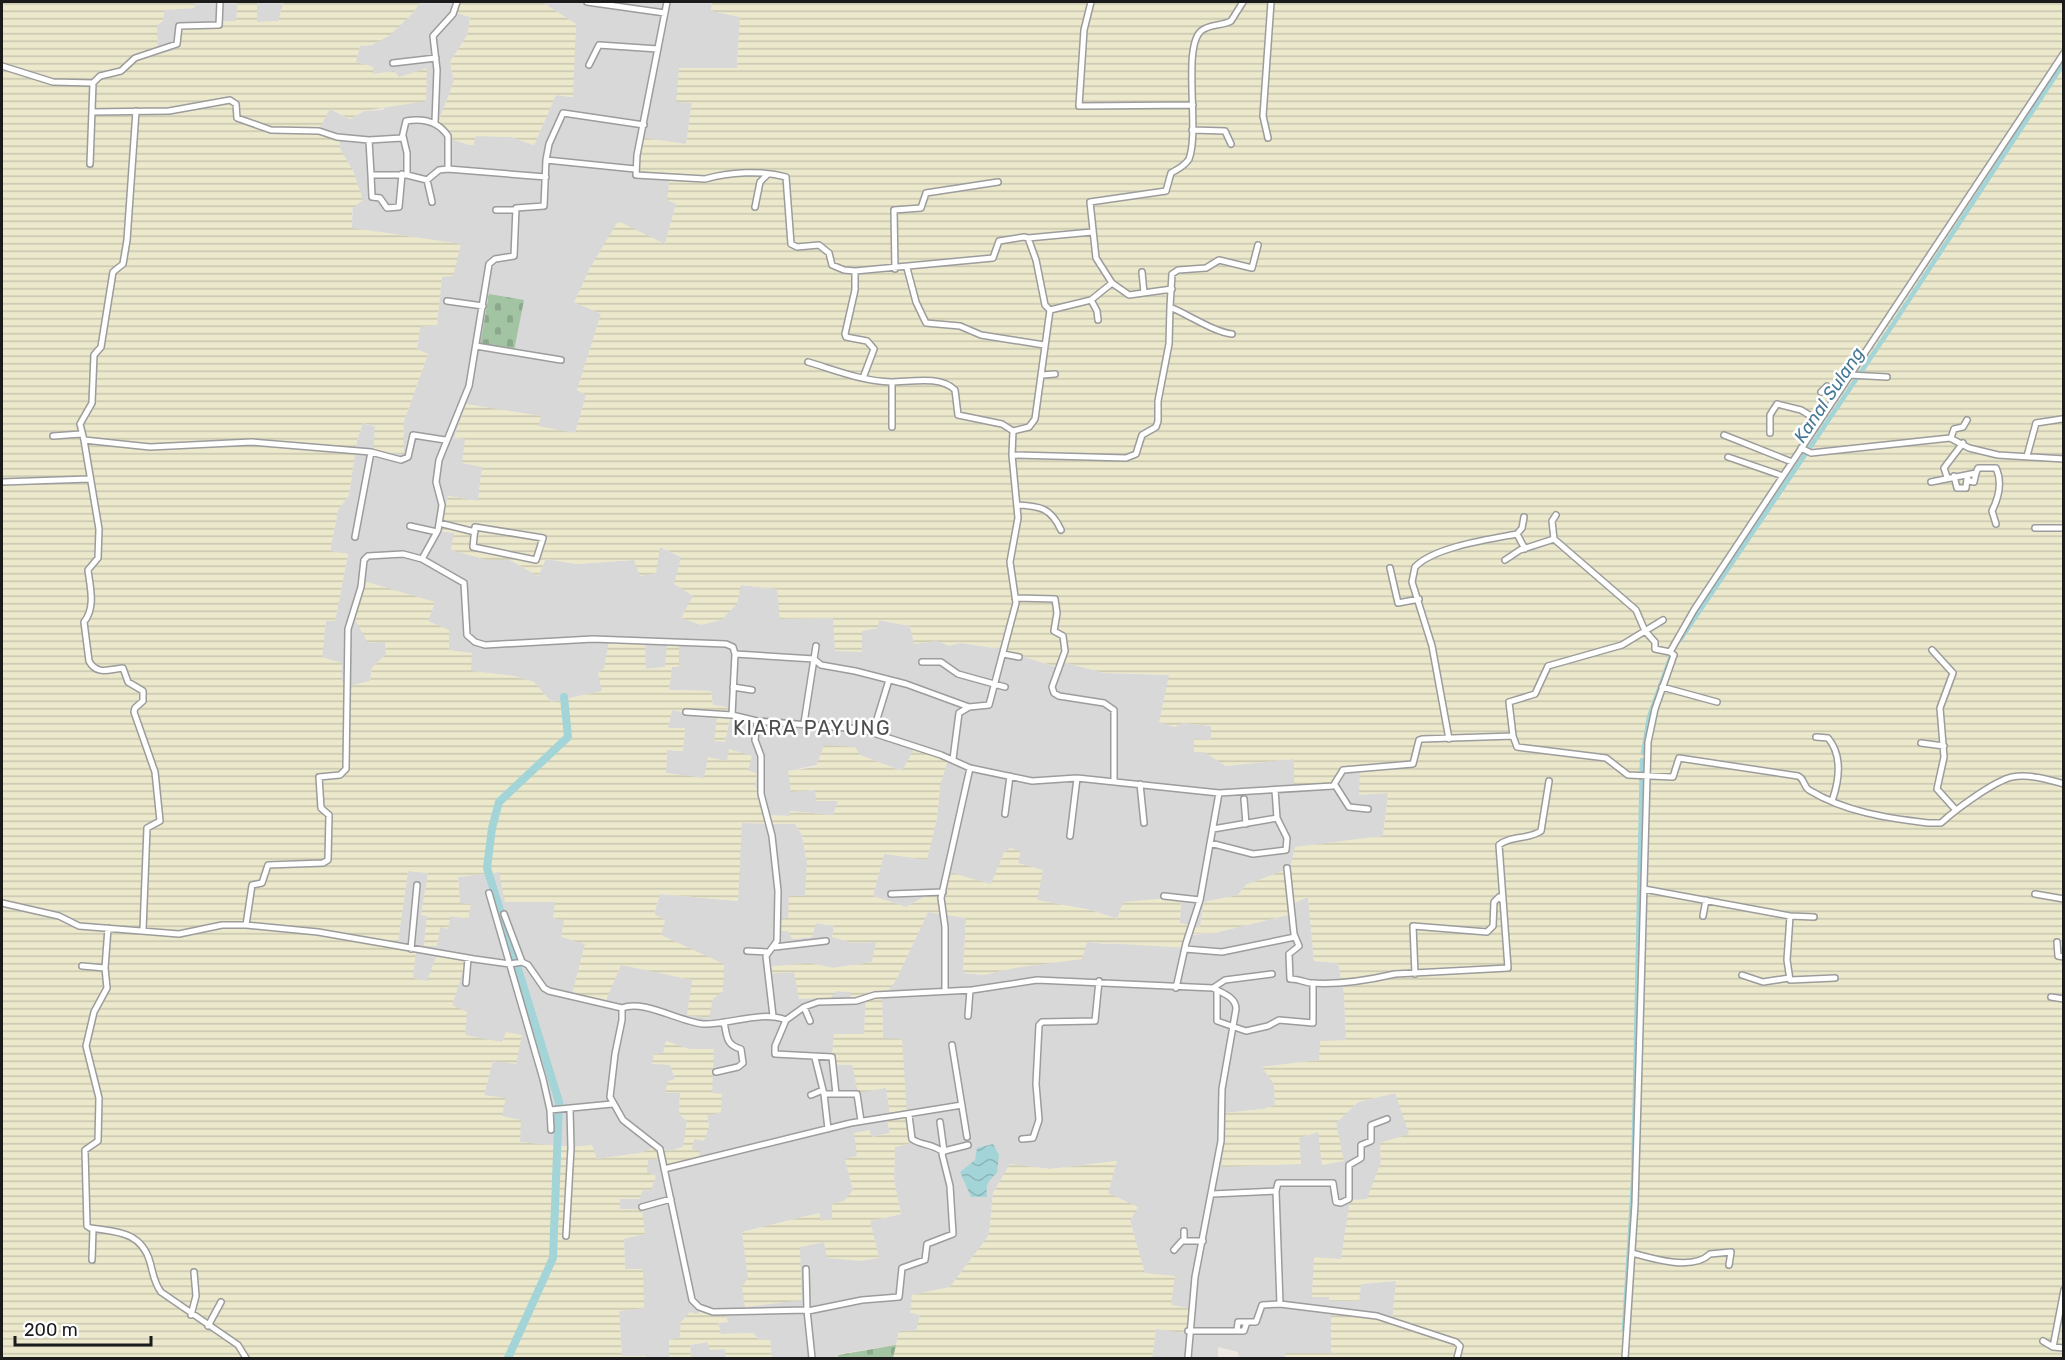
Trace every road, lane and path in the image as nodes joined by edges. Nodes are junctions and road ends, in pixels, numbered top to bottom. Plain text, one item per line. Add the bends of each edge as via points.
1 (220, 2) edge
2 (457, 2) edge
3 (587, 2) edge
4 (667, 2) edge
5 (1092, 2) edge
6 (1271, 2) edge
7 (1241, 3) edge
8 (665, 13) junction
9 (658, 49) junction
10 (2064, 53) edge
11 (436, 58) junction
12 (393, 63) dead end
13 (589, 65) dead end
14 (2, 66) edge
15 (93, 83) junction
16 (1193, 105) junction
17 (566, 106) dead end
18 (136, 111) junction
19 (92, 112) junction
20 (563, 113) junction
21 (435, 122) junction
22 (644, 125) junction
23 (1192, 130) junction
24 (403, 136) junction
25 (1268, 138) dead end
26 (369, 140) junction
27 (1231, 144) dead end
28 (546, 160) junction
29 (90, 164) dead end
30 (448, 169) junction
31 (635, 169) junction
32 (405, 174) junction
33 (768, 174) junction
34 (371, 175) junction
35 (546, 177) junction
36 (427, 180) junction
37 (998, 182) dead end
38 (432, 202) dead end
39 (754, 207) dead end
40 (496, 210) dead end
41 (515, 210) junction
42 (1092, 232) junction
43 (1028, 238) junction
44 (1258, 244) dead end
45 (907, 268) junction
46 (895, 269) junction
47 (855, 271) junction
48 (1142, 272) dead end
49 (1112, 283) junction
50 (1172, 289) junction
51 (1144, 293) junction
52 (1091, 300) junction
53 (447, 301) dead end
54 (483, 306) junction
55 (1170, 307) junction
56 (1050, 310) junction
57 (1098, 320) dead end
58 (1232, 334) dead end
59 (1044, 345) junction
60 (476, 346) junction
61 (561, 360) dead end
62 (808, 362) dead end
63 (1055, 374) dead end
64 (1042, 375) junction
65 (1854, 376) junction
66 (1887, 377) dead end
67 (863, 378) junction
68 (892, 382) junction
69 (1821, 392) dead end
70 (1839, 392) junction
71 (2062, 419) dead end
72 (1967, 420) dead end
73 (1820, 421) junction
74 (892, 427) dead end
75 (1013, 431) junction
76 (1770, 433) dead end
77 (81, 434) junction
78 (1724, 435) dead end
79 (53, 436) dead end
80 (1951, 438) junction
81 (84, 440) junction
82 (445, 440) junction
83 (1963, 443) junction
84 (1802, 449) junction
85 (371, 452) junction
86 (1012, 453) junction
87 (1999, 455) junction
88 (2027, 456) junction
89 (1728, 457) dead end
90 (2064, 459) edge
91 (1792, 462) junction
92 (1996, 468) junction
93 (1783, 476) junction
94 (1954, 476) junction
95 (1967, 476) junction
96 (1947, 477) junction
97 (89, 479) junction
98 (2, 482) edge
99 (1931, 482) dead end
100 (1018, 505) junction
101 (1556, 515) dead end
102 (1524, 517) dead end
103 (439, 523) junction
104 (1996, 524) dead end
105 (410, 526) dead end
106 (2035, 528) dead end
107 (2064, 528) edge
108 (1060, 530) dead end
109 (437, 532) junction
110 (475, 532) junction
111 (1517, 534) junction
112 (355, 537) dead end
113 (1554, 539) junction
114 (1525, 549) junction
115 (422, 559) junction
116 (1505, 560) dead end
117 (1390, 568) dead end
118 (1015, 598) junction
119 (1419, 599) junction
120 (1663, 620) dead end
121 (1645, 631) junction
122 (816, 646) dead end
123 (1932, 650) dead end
124 (1671, 653) junction
125 (735, 654) junction
126 (1003, 654) junction
127 (1018, 657) dead end
128 (814, 659) junction
129 (922, 662) dead end
130 (888, 680) junction
131 (995, 684) junction
132 (733, 687) junction
133 (1005, 687) dead end
134 (1662, 687) junction
135 (752, 690) dead end
136 (1718, 702) dead end
137 (969, 707) junction
138 (686, 712) dead end
139 (732, 715) junction
140 (757, 721) junction
141 (804, 723) junction
142 (873, 732) junction
143 (1513, 736) junction
144 (1816, 737) dead end
145 (1449, 739) junction
146 (1921, 743) dead end
147 (1944, 746) junction
148 (953, 759) junction
149 (970, 768) junction
150 (1010, 776) junction
151 (1643, 776) junction
152 (1077, 778) junction
153 (1114, 781) junction
154 (1549, 781) dead end
155 (1140, 784) junction
156 (2064, 784) edge
157 (1335, 785) junction
158 (1275, 790) junction
159 (1220, 793) junction
160 (1244, 795) junction
161 (1832, 801) junction
162 (1368, 808) dead end
163 (1955, 809) junction
164 (1005, 814) dead end
165 (1277, 818) junction
166 (1144, 823) dead end
167 (1246, 824) junction
168 (1213, 829) junction
169 (1070, 836) dead end
170 (1210, 843) junction
171 (1287, 868) dead end
172 (417, 885) dead end
173 (1644, 889) junction
174 (943, 892) junction
175 (489, 893) dead end
176 (891, 894) dead end
177 (2035, 894) dead end
178 (1164, 896) dead end
179 (2064, 899) edge
180 (1200, 900) junction
181 (1706, 900) junction
182 (1503, 901) junction
183 (2, 903) edge
184 (504, 914) dead end
185 (1703, 916) dead end
186 (1790, 916) junction
187 (1814, 917) dead end
188 (246, 925) junction
189 (108, 928) junction
190 (143, 930) junction
191 (1295, 937) junction
192 (826, 941) dead end
193 (2057, 942) dead end
194 (775, 947) junction
195 (411, 948) junction
196 (1185, 949) junction
197 (747, 951) dead end
198 (767, 952) junction
199 (2064, 957) edge
200 (468, 958) junction
201 (521, 962) junction
202 (512, 964) junction
203 (82, 966) dead end
204 (105, 968) junction
205 (1272, 974) dead end
206 (1415, 974) junction
207 (1742, 975) dead end
208 (1789, 978) junction
209 (1835, 978) dead end
210 (1100, 981) junction
211 (466, 983) dead end
212 (1312, 983) junction
213 (1176, 988) junction
214 (1215, 989) junction
215 (970, 990) junction
216 (945, 991) junction
217 (2051, 997) dead end
218 (2064, 999) edge
219 (804, 1007) junction
220 (622, 1008) junction
221 (773, 1016) junction
222 (968, 1016) dead end
223 (786, 1020) junction
224 (810, 1021) dead end
225 (724, 1022) junction
226 (1232, 1027) junction
227 (952, 1045) dead end
228 (815, 1058) junction
229 (716, 1072) dead end
230 (823, 1092) junction
231 (836, 1094) junction
232 (811, 1095) dead end
233 (612, 1104) junction
234 (962, 1105) junction
235 (570, 1109) junction
236 (551, 1110) junction
237 (909, 1115) junction
238 (1387, 1119) dead end
239 (861, 1121) junction
240 (939, 1122) dead end
241 (828, 1129) junction
242 (551, 1130) dead end
243 (966, 1137) dead end
244 (1022, 1139) dead end
245 (968, 1145) dead end
246 (943, 1151) junction
247 (664, 1169) junction
248 (1276, 1191) junction
249 (1212, 1194) junction
250 (671, 1199) junction
251 (642, 1207) dead end
252 (93, 1229) junction
253 (1184, 1231) dead end
254 (566, 1236) dead end
255 (1184, 1241) junction
256 (1203, 1241) junction
257 (1174, 1250) dead end
258 (1632, 1253) junction
259 (92, 1260) dead end
260 (1729, 1266) dead end
261 (806, 1269) dead end
262 (194, 1272) dead end
263 (2064, 1290) edge
264 (221, 1302) dead end
265 (1280, 1304) junction
266 (808, 1310) junction
267 (191, 1315) junction
268 (208, 1326) junction
269 (1188, 1331) junction
270 (2043, 1341) dead end
271 (2053, 1347) junction
272 (2064, 1348) edge
273 (246, 1359) edge
274 (812, 1359) edge
275 (1188, 1359) edge
276 (1457, 1359) edge
277 (1625, 1359) edge

1 - 15 street via 219,25 179,26 177,44 137,57 121,71 100,76
2 - 11 street via 453,14 433,36
3 - 8 street
4 - 8 street
5 - 16 street via 1085,23 1078,106
6 - 25 street via 1263,116
7 - 16 street via 1231,21 1209,27 1197,38 1193,51
8 - 9 street
9 - 13 street via 599,45
9 - 22 street
10 - 65 street
11 - 12 street
11 - 21 street
14 - 15 street via 54,82
15 - 19 street
16 - 23 street
17 - 20 street
18 - 19 street
18 - 26 street via 169,111 230,100 236,104 237,118 242,122 271,130 319,131
18 - 77 street via 123,264 113,272 101,347 93,355 92,403 80,421
19 - 29 street
20 - 22 street
20 - 28 street
21 - 24 street via 406,121
21 - 30 street via 448,136
22 - 31 street
23 - 27 street via 1226,131
23 - 42 street via 1188,160 1171,173 1166,191 1091,201
24 - 26 street
24 - 32 street via 407,153
26 - 34 street
28 - 31 street
28 - 35 street
30 - 35 street
30 - 36 street via 439,170
31 - 33 street via 638,175 705,179
32 - 34 street
32 - 34 street via 399,207 387,208 380,198 372,197
32 - 36 street
33 - 39 street via 760,182
33 - 47 street via 786,179 791,244 819,245 829,253 832,265
35 - 41 street via 544,206
36 - 38 street
37 - 46 street via 926,193 921,208 894,210
40 - 41 street
41 - 54 street via 514,256 489,264
42 - 43 street
42 - 49 street via 1096,258
43 - 45 street via 999,241 993,258
43 - 56 street via 1045,306
44 - 50 street via 1252,268 1222,260 1206,268 1174,271
45 - 46 street
45 - 59 street via 924,322
46 - 47 street
47 - 67 street via 845,334 867,341 874,349
48 - 51 street
49 - 51 street via 1129,295
49 - 52 street
50 - 51 street
50 - 55 street
52 - 56 street
52 - 57 street
53 - 54 street
54 - 60 street
55 - 58 street via 1221,333
55 - 86 street via 1158,421 1156,427 1142,435 1136,454 1126,458
56 - 59 street
59 - 64 street
60 - 61 street
60 - 82 street via 469,386
62 - 67 street
63 - 64 street
64 - 75 street via 1035,419 1029,427
65 - 66 street
65 - 70 street
67 - 68 street
68 - 74 street
68 - 75 street via 920,379 950,386 955,390 958,415 1002,424
69 - 70 street via 1827,386
70 - 73 street
71 - 88 street via 2036,423
72 - 80 street via 1964,427 1954,429
73 - 76 street via 1801,410 1777,404 1770,415
73 - 84 street
75 - 86 street
77 - 79 street
77 - 81 street
78 - 91 street
80 - 83 street
80 - 84 street via 1810,453
81 - 85 street via 150,447 252,442
81 - 97 street
82 - 85 street via 413,435 408,457 401,460
82 - 103 street via 436,482 442,505
83 - 87 street
83 - 96 street via 1944,468
84 - 91 street
85 - 112 street
86 - 100 street
87 - 88 street
87 - 92 street
88 - 90 street
89 - 93 street
91 - 93 street
92 - 95 street via 1979,468 1977,474
92 - 104 street via 2000,474 1998,502 1992,511
93 - 124 street via 1694,610
94 - 95 street
94 - 95 street via 1957,488 1966,488
94 - 96 street
96 - 99 street
97 - 98 street
97 - 190 street via 99,547 98,558 88,570 91,598 89,616 84,622 89,661 103,672 123,668 128,682 143,691 143,701 134,712 156,778 160,821 147,828 144,845
100 - 108 street via 1040,506 1050,511
100 - 118 street via 1010,562
101 - 113 street via 1552,521
102 - 111 street
103 - 109 street
103 - 110 street
105 - 109 street
106 - 107 street
109 - 115 street
110 - 110 street via 475,527 543,538 536,560 473,547
111 - 114 street
111 - 119 street via 1495,536 1419,563 1412,577
113 - 114 street
113 - 121 street via 1636,610
114 - 116 street
115 - 125 street via 464,583 465,626 474,642 519,646 593,639 673,641 726,644 733,647
115 - 188 street via 393,553 365,557 361,587 348,629 346,769 340,775 319,777 321,808 329,815 328,860 268,865 262,883 252,885
117 - 119 street via 1398,603
118 - 126 street via 1015,615
118 - 153 street via 1055,599 1054,631 1063,636 1065,651 1052,687 1054,693 1104,703 1114,710
119 - 145 street
120 - 121 street
121 - 124 street via 1655,642 1655,649
121 - 143 street via 1622,645 1548,666 1535,694 1509,702
122 - 128 street
123 - 147 street via 1953,672 1940,708
124 - 134 street
125 - 128 street
125 - 132 street
126 - 127 street
126 - 131 street
128 - 130 street via 821,665
128 - 141 street
129 - 131 street via 941,662 958,674
130 - 137 street
130 - 142 street
131 - 133 street
131 - 137 street via 989,705
132 - 135 street
132 - 139 street
134 - 136 street
134 - 151 street via 1649,731
137 - 148 street via 959,713
138 - 139 street
139 - 140 street
140 - 141 street
140 - 194 street via 755,740 761,756 761,795 777,871
141 - 142 street
142 - 148 street
143 - 145 street
143 - 151 street via 1518,747 1606,758 1626,774
144 - 161 street via 1828,738 1835,748 1839,779
145 - 157 street via 1421,739 1416,762 1412,764 1341,771
146 - 147 street
147 - 163 street via 1937,789
148 - 149 street
149 - 150 street
149 - 174 street
150 - 152 street via 1032,781
150 - 164 street
151 - 161 street via 1673,777 1679,758 1697,760 1798,776 1809,790
151 - 173 street
152 - 153 street
152 - 169 street
153 - 155 street
154 - 182 street via 1541,831 1499,845
155 - 159 street
155 - 166 street
156 - 163 street via 2029,776 2010,777
157 - 158 street
157 - 162 street via 1350,807
158 - 160 street
158 - 165 street
159 - 160 street
159 - 168 street
160 - 167 street
161 - 163 street via 1862,813 1928,823 1941,823
165 - 167 street
165 - 170 street via 1287,838 1286,850 1242,853
167 - 168 street
168 - 170 street
170 - 180 street
171 - 191 street
172 - 195 street
173 - 181 street
173 - 258 street
174 - 176 street
174 - 216 street
175 - 202 street
177 - 179 street
178 - 180 street
180 - 196 street
181 - 185 street
181 - 186 street
182 - 206 street via 1508,969
182 - 206 street via 1499,897 1494,902 1493,926 1487,932 1413,926
183 - 189 street via 59,916 79,926
184 - 201 street
186 - 187 street
186 - 208 street
188 - 190 street via 222,925 179,934
188 - 195 street via 318,932
189 - 190 street
189 - 204 street
191 - 196 street via 1222,952
191 - 212 street via 1299,949 1289,954 1289,978
192 - 194 street
193 - 199 street via 2058,955
194 - 198 street
195 - 200 street
196 - 213 street
197 - 198 street
198 - 221 street
200 - 202 street
200 - 211 street
201 - 202 street
201 - 220 street via 528,965 544,988
202 - 236 street
203 - 204 street
204 - 252 street via 107,988 94,1012 86,1046 99,1104 98,1141 85,1150 86,1222
205 - 214 street via 1225,980
206 - 212 street
207 - 208 street via 1763,982
208 - 209 street
210 - 213 street via 1109,985
210 - 215 street via 1037,980
210 - 244 street via 1095,1021 1039,1025 1039,1120 1033,1138
212 - 226 street via 1313,1023 1279,1020 1246,1031
213 - 214 street
214 - 226 street via 1217,1021
214 - 226 street via 1236,1004
215 - 216 street
215 - 222 street
216 - 219 street via 818,1002
217 - 218 street
219 - 223 street
219 - 224 street
220 - 225 street via 636,1006 702,1024
220 - 233 street via 610,1085
221 - 223 street
221 - 225 street
223 - 228 street via 775,1054
225 - 229 street via 728,1042 741,1049 743,1063
226 - 249 street
227 - 234 street
228 - 230 street
228 - 231 street via 832,1057
230 - 231 street
230 - 232 street
230 - 241 street
231 - 239 street via 858,1095
233 - 235 street
233 - 247 street via 630,1126 658,1146
234 - 237 street
234 - 243 street
235 - 236 street
235 - 254 street
236 - 242 street
237 - 239 street
237 - 246 street via 912,1139
238 - 248 street via 1371,1125 1371,1142 1361,1144 1361,1158 1349,1165 1349,1199 1336,1202 1334,1183 1278,1183
239 - 241 street
240 - 246 street
241 - 247 street
245 - 246 street
246 - 266 street via 953,1234 927,1244 925,1260 900,1271 899,1297
247 - 250 street
248 - 249 street
248 - 265 street
249 - 256 street
250 - 251 street
250 - 266 street via 684,1268 699,1308 717,1312
252 - 259 street
252 - 267 street via 124,1231 134,1238 147,1254 159,1289
253 - 255 street
255 - 256 street
255 - 257 street
256 - 269 street
258 - 260 street via 1659,1261 1692,1263 1705,1260 1710,1254 1731,1252
258 - 277 street
261 - 266 street
262 - 267 street via 196,1296
263 - 271 street
264 - 268 street
265 - 269 street via 1262,1305 1256,1322 1247,1322 1245,1330
265 - 276 street via 1391,1319 1456,1342 1460,1346
266 - 274 street
267 - 268 street
268 - 273 street via 238,1345
269 - 275 street
270 - 271 street
271 - 272 street

